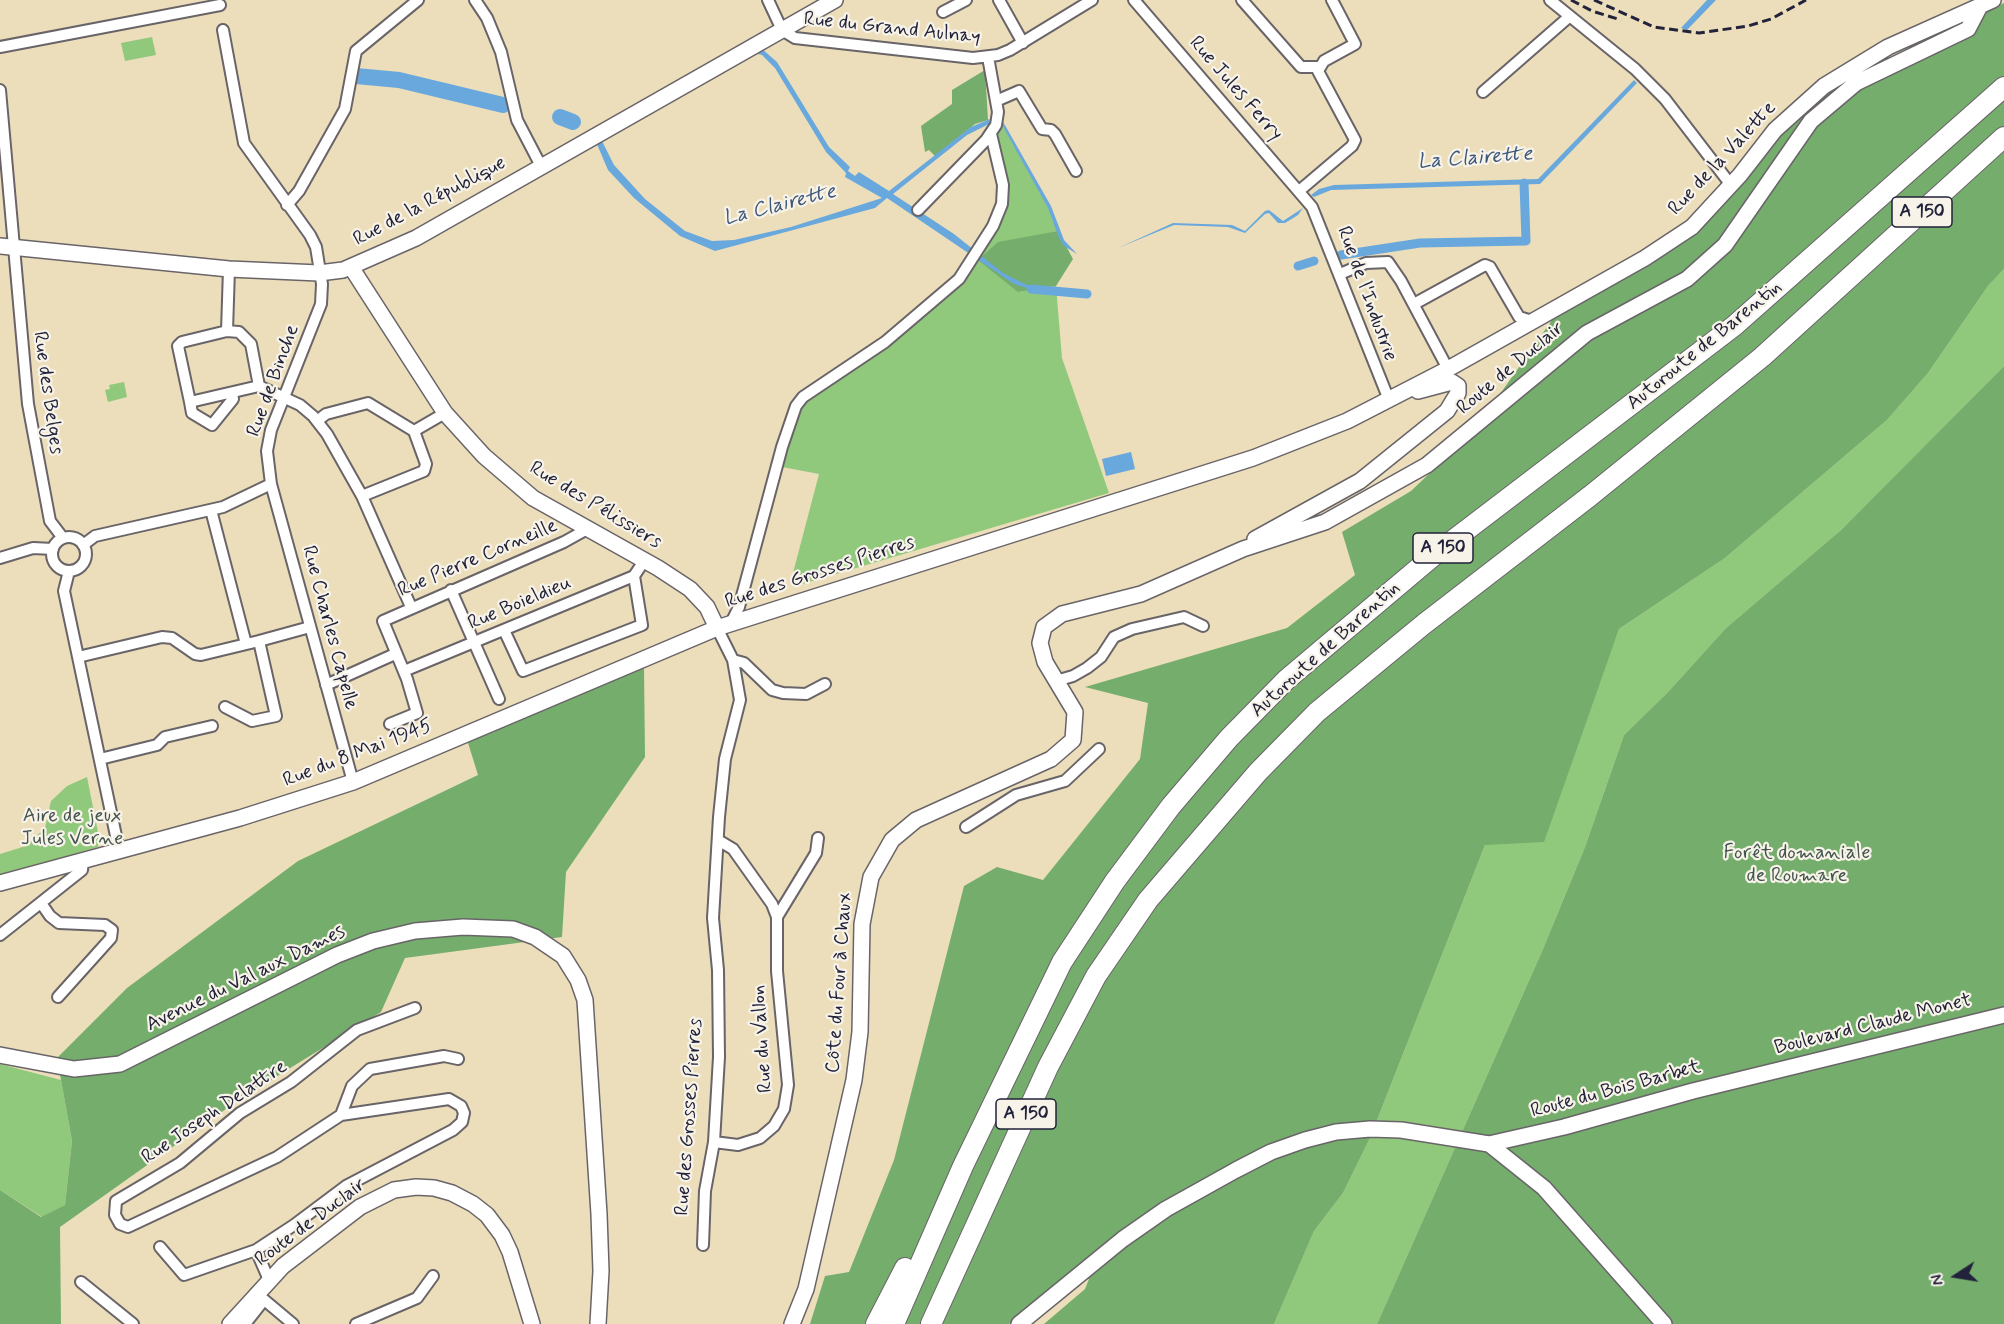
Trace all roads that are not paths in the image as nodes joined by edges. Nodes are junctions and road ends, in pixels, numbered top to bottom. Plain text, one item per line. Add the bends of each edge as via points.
1 (418, 0) edge
2 (475, 0) edge
3 (768, 0) edge
4 (835, 0) edge
5 (966, 0) edge
6 (999, 0) edge
7 (1092, 0) edge
8 (1134, 0) edge
9 (1242, 0) edge
10 (1332, 0) edge
11 (1550, 0) edge
12 (1987, 3) edge
13 (220, 5) dead end
14 (943, 12) dead end
15 (1569, 16) junction
16 (223, 30) dead end
17 (782, 30) junction
18 (1023, 43) junction
19 (0, 47) edge
20 (988, 57) junction
21 (1319, 67) junction
22 (2004, 87) edge
23 (0, 90) edge
24 (1483, 92) dead end
25 (996, 101) junction
26 (991, 134) junction
27 (2004, 137) edge
28 (541, 166) junction
29 (1076, 171) dead end
30 (1731, 185) junction
31 (1299, 191) junction
32 (1308, 202) joint
33 (287, 205) junction
34 (918, 210) dead end
35 (7, 247) edge
36 (229, 269) junction
37 (347, 269) junction
38 (320, 273) junction
39 (1340, 274) junction
40 (1414, 304) junction
41 (1532, 321) junction
42 (227, 331) junction
43 (1448, 369) junction
44 (259, 386) junction
45 (1406, 391) junction
46 (232, 393) junction
47 (284, 398) junction
48 (1389, 400) junction
49 (190, 402) junction
50 (445, 412) junction
51 (317, 421) junction
52 (414, 431) junction
53 (271, 484) junction
54 (362, 496) junction
55 (212, 510) junction
56 (584, 527) junction
57 (63, 538) junction
58 (83, 544) junction
59 (53, 549) junction
60 (1243, 549) junction
61 (0, 558) edge
62 (644, 561) junction
63 (69, 572) junction
64 (633, 576) junction
65 (451, 590) junction
66 (411, 607) junction
67 (724, 625) junction
68 (1203, 626) dead end
69 (310, 627) junction
70 (504, 630) junction
71 (259, 641) junction
72 (475, 643) junction
73 (246, 644) junction
74 (395, 654) junction
75 (78, 657) junction
76 (733, 660) junction
77 (404, 671) junction
78 (1057, 683) junction
79 (825, 684) dead end
80 (326, 685) junction
81 (499, 699) dead end
82 (225, 707) dead end
83 (390, 724) dead end
84 (212, 726) dead end
85 (1099, 749) dead end
86 (100, 759) junction
87 (1010, 778) junction
88 (353, 782) junction
89 (1016, 795) junction
90 (966, 827) dead end
91 (818, 837) dead end
92 (718, 840) junction
93 (119, 850) junction
94 (83, 860) junction
95 (0, 884) edge
96 (41, 903) junction
97 (777, 917) junction
98 (0, 935) edge
99 (58, 997) dead end
100 (415, 1008) dead end
101 (2004, 1015) edge
102 (0, 1055) edge
103 (458, 1059) dead end
104 (1753, 1077) joint
105 (341, 1115) junction
106 (714, 1142) junction
107 (1489, 1144) junction
108 (963, 1166) junction
109 (703, 1245) dead end
110 (160, 1247) dead end
111 (256, 1250) junction
112 (962, 1254) junction
113 (433, 1276) dead end
114 (270, 1280) junction
115 (81, 1282) dead end
116 (260, 1296) junction
117 (1025, 1321) edge
118 (133, 1324) edge
119 (230, 1324) edge
120 (245, 1324) edge
121 (293, 1324) edge
122 (356, 1324) edge
123 (532, 1324) edge
124 (598, 1324) edge
125 (792, 1324) edge
126 (876, 1324) edge
127 (894, 1324) edge
128 (931, 1324) edge
129 (943, 1324) edge
130 (1664, 1324) edge

1 - 33 street via 356,51 345,109 299,191
2 - 28 street via 501,52 517,120
3 - 17 street
4 - 17 street, Rue de la République
5 - 14 street
6 - 18 street
7 - 18 street, Rue du Grand Aulnay
8 - 31 street, Rue Jules Ferry
9 - 21 street via 1301,67
10 - 21 street via 1354,44 1323,60
11 - 15 street
12 - 30 street, Rue de la Valette via 1888,47 1824,86 1776,130
12 - 60 street, Route de Duclair via 1968,29 1856,83 1811,121 1725,245 1687,279 1587,333 1427,465 1324,522
13 - 19 street
15 - 24 street
15 - 30 street via 1635,69 1665,99
16 - 33 street, Rue de Binche via 244,143
17 - 20 street, Rue du Grand Aulnay via 795,38
17 - 28 street, Rue de la République
18 - 20 street, Rue du Grand Aulnay
20 - 25 street
21 - 31 street via 1320,78 1355,140
22 - 108 highway, Autoroute de Barentin / A 150 via 1734,326 1439,551 1286,680 1229,738 1114,882 1062,962
23 - 35 street, Rue des Belges
25 - 26 street via 997,119
25 - 29 street via 1019,92 1042,129 1054,134
26 - 34 street
26 - 67 street via 1004,185 993,226 959,279 885,342 803,397 796,406 739,607
27 - 112 highway, Autoroute de Barentin / A 150 via 1762,357 1317,712 1258,772 1148,900 1096,976 1047,1067
28 - 37 street, Rue de la République via 416,238
30 - 41 street, Rue de la Valette via 1692,227
31 - 32 street, Rue Jules Ferry
32 - 39 street, Rue de l'Industrie
33 - 38 street, Rue de Binche via 314,241
35 - 36 street, Rue de la République
35 - 57 street, Rue des Belges via 30,417 51,521
36 - 38 street, Rue de la République
36 - 42 street
37 - 38 street, Rue de la République
37 - 50 street, Rue des Pélissiers
38 - 47 street, Rue de Binche via 320,308
39 - 40 street via 1366,263 1388,262
39 - 48 street, Rue de l'Industrie
40 - 41 street via 1485,265 1490,267 1518,317
40 - 43 street
41 - 43 street, Rue de la Valette
42 - 44 street via 239,332 251,344
42 - 49 street via 178,346
43 - 45 street, Rue de la Valette
44 - 46 street
44 - 47 street
45 - 48 street, Rue de la Valette
45 - 60 street via 1452,382 1458,386 1448,411 1360,481 1258,535
46 - 49 street
46 - 49 street via 233,399 212,425 192,413
47 - 51 street via 300,405
47 - 53 street, Rue de Binche via 267,451
48 - 67 street, Rue des Grosses Pierres via 1313,436 1253,458
50 - 52 street
50 - 56 street, Rue des Pélissiers via 479,451 518,486
51 - 52 street via 326,414 368,403
51 - 54 street
52 - 54 street via 426,464 424,471
53 - 55 street
53 - 69 street, Rue Charles Capelle
54 - 66 street
55 - 58 street via 95,536
55 - 73 street
56 - 62 street, Rue des Pélissiers
56 - 65 street, Rue Pierre Corneille via 564,542
57 - 58 street via 76,538
57 - 59 street
58 - 63 street via 85,562
59 - 61 street via 33,548
59 - 63 street via 55,564
60 - 78 street, Route de Duclair via 1141,594 1062,614 1044,627 1040,643
62 - 64 street
62 - 67 street, Rue des Pélissiers via 690,589
63 - 75 street via 64,591
64 - 70 street, Rue Boieldieu
64 - 70 street via 642,625 523,672
65 - 66 street, Rue Pierre Corneille
65 - 72 street
66 - 74 street, Rue Pierre Corneille via 383,621
67 - 76 street, Rue des Grosses Pierres
67 - 88 street, Rue du 8 Mai 1945
68 - 78 street via 1184,617 1132,629 1114,637 1101,657 1087,668
69 - 71 street
69 - 80 street, Rue Charles Capelle
70 - 72 street, Rue Boieldieu
71 - 73 street
71 - 82 street via 276,716 252,722
72 - 77 street, Rue Boieldieu
72 - 81 street
73 - 75 street via 195,654 172,638 162,637
74 - 77 street
74 - 80 street
75 - 86 street
76 - 79 street via 744,663 772,690 783,693 806,694
76 - 92 street, Rue des Grosses Pierres via 740,700 725,759
77 - 83 street via 417,713
78 - 87 street, Côte du Four à Chaux via 1075,712 1073,740 1051,759
80 - 88 street, Rue Charles Capelle
84 - 86 street
85 - 89 street via 1065,781
86 - 93 street
87 - 89 street
87 - 125 street, Côte du Four à Chaux via 916,820 892,840 871,877 862,924 860,1032 854,1080 806,1289
88 - 93 street, Rue du 8 Mai 1945 via 240,818
89 - 90 street
91 - 97 street via 816,853
92 - 97 street, Rue du Vallon via 733,849
92 - 106 street, Rue des Grosses Pierres via 713,918 719,1057
93 - 94 street, Rue du 8 Mai 1945
94 - 95 street, Rue du 8 Mai 1945
94 - 96 street via 82,870
96 - 98 street
96 - 99 street via 59,923 105,925 112,930 111,938
97 - 106 street, Rue du Vallon via 777,971 788,1085 784,1108 774,1126 760,1138 738,1145
100 - 105 street, Rue Joseph Delattre via 357,1030 291,1082 240,1113 180,1163 120,1196 115,1215 120,1224 128,1227 141,1223 277,1158
101 - 104 street, Boulevard Claude Monet
102 - 124 street, Avenue du Val aux Dames via 65,1068 111,1066 135,1058 337,955 373,941 415,931 463,927 513,929 536,937 563,956 585,1000 599,1214
103 - 105 street via 444,1056 370,1069 352,1086
104 - 107 street, Route du Bois Barbet
105 - 111 street, Rue Joseph Delattre via 449,1099 461,1106 464,1113 462,1122 453,1130 346,1186
106 - 109 street, Rue des Grosses Pierres via 705,1191
107 - 117 street via 1370,1129 1336,1132 1279,1149 1166,1209 1123,1239
107 - 130 street via 1544,1188
108 - 126 highway
108 - 127 highway, Autoroute de Barentin / A 150
110 - 111 street, Rue Joseph Delattre via 184,1275
111 - 114 street
112 - 128 highway, Autoroute de Barentin / A 150
112 - 129 highway
113 - 122 street via 417,1298
114 - 116 street, Route de Duclair
114 - 123 street, Route de Duclair via 371,1200 400,1189 434,1188 473,1204 496,1225 510,1252
115 - 118 street
116 - 119 street, Route de Duclair
116 - 120 street
116 - 121 street

